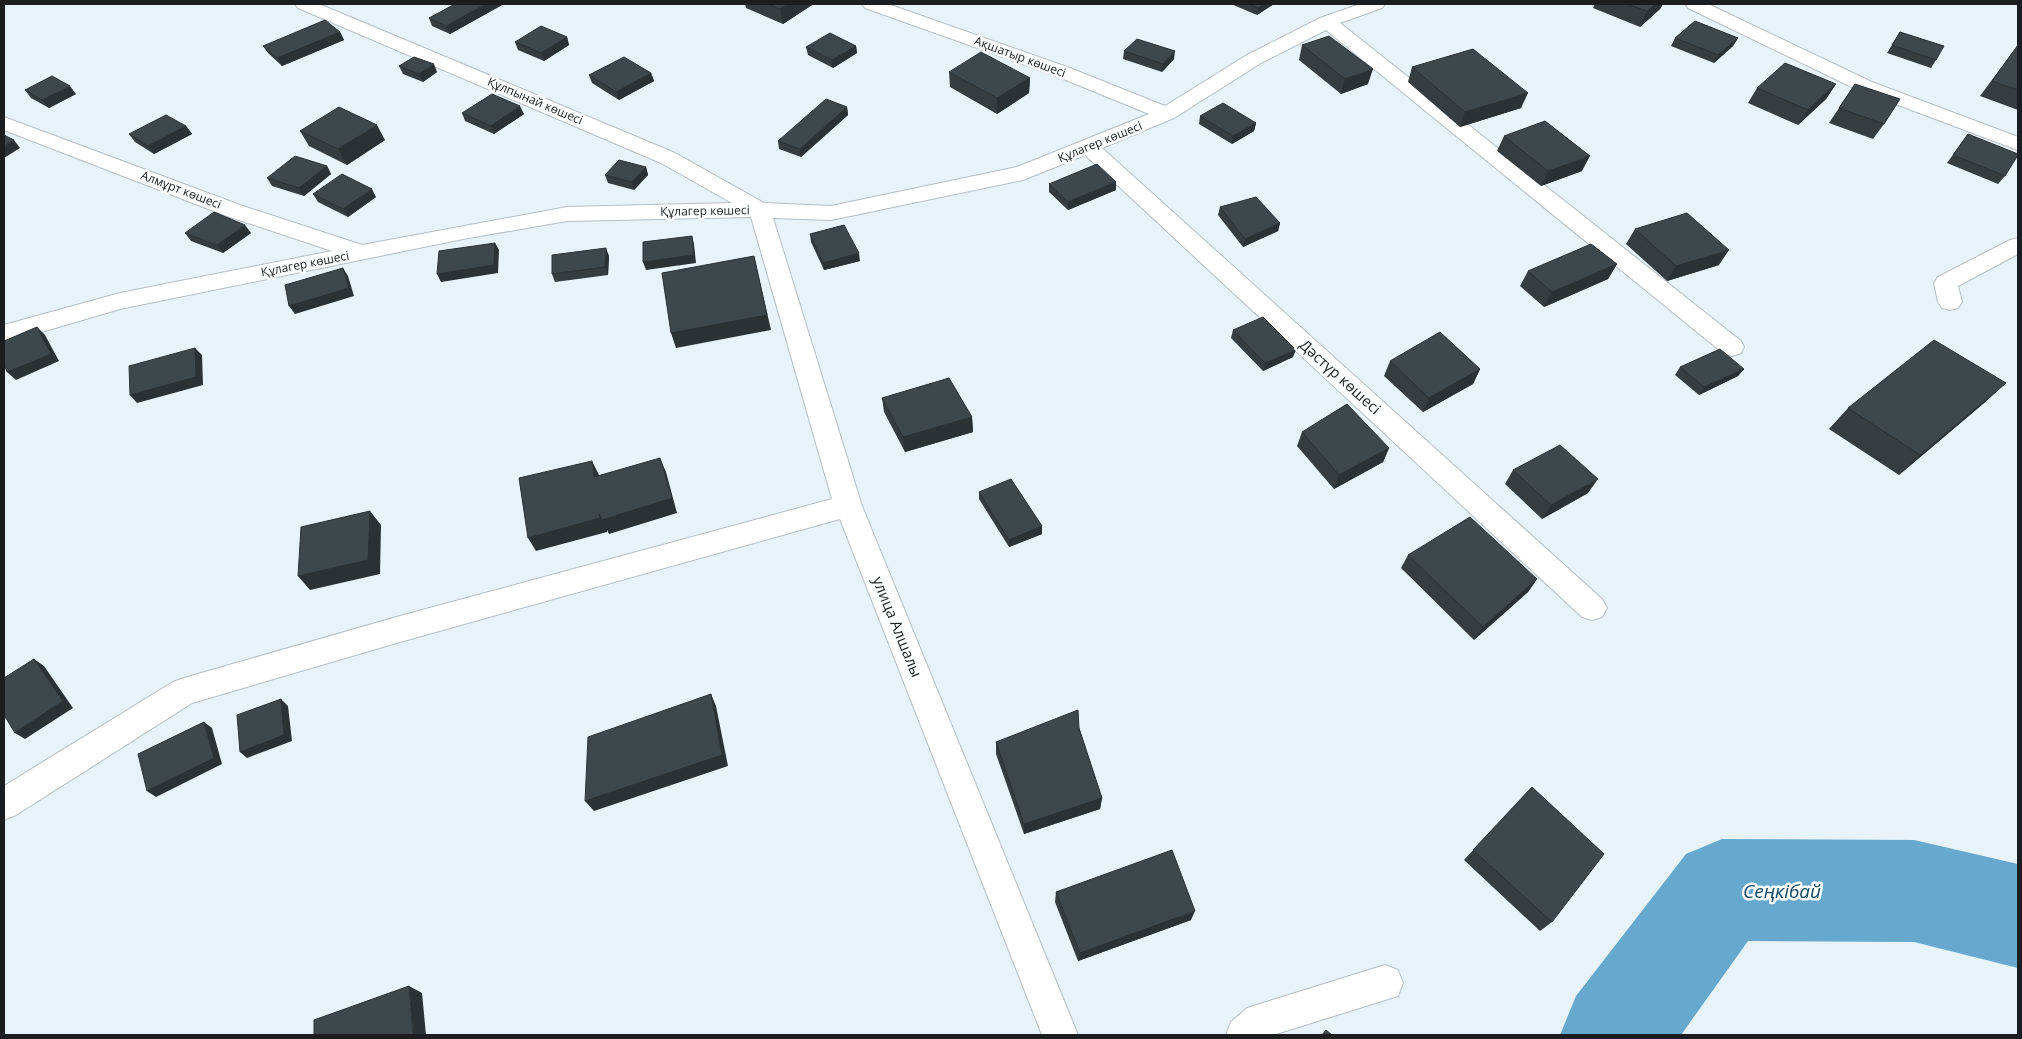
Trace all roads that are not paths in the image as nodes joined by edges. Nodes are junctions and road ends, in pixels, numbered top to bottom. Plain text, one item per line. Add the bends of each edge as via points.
1 (304, 4) edge
2 (871, 4) edge
3 (1371, 4) edge
4 (1694, 4) edge
5 (1327, 22) junction
6 (1167, 114) junction
7 (4, 123) edge
8 (2018, 144) edge
9 (1088, 147) junction
10 (760, 210) junction
11 (2018, 244) edge
12 (361, 252) junction
13 (1950, 302) dead end
14 (4, 334) edge
15 (1732, 347) dead end
16 (848, 506) junction
17 (1592, 608) dead end
18 (4, 804) edge
19 (1384, 983) dead end
20 (1060, 1035) edge
21 (1244, 1035) edge

1 - 10 street, Құлпынай көшесі via 668,158
2 - 6 street, Ақшатыр көшесі via 1063,72
3 - 5 street, Құлагер көшесі
4 - 8 street via 1865,86
5 - 6 street, Құлагер көшесі via 1254,59
5 - 15 street
6 - 9 street, Құлагер көшесі
7 - 12 street, Алмұрт көшесі via 232,210
9 - 10 street, Құлагер көшесі via 1023,173 831,213
9 - 17 street, Дәстүр көшесі
10 - 12 street, Құлагер көшесі via 567,214
10 - 16 street, улица Алшалы
11 - 13 street via 1946,283
12 - 14 street, Құлагер көшесі via 120,301
16 - 18 street via 184,692
16 - 20 street, улица Алшалы
19 - 21 street via 1260,1021

